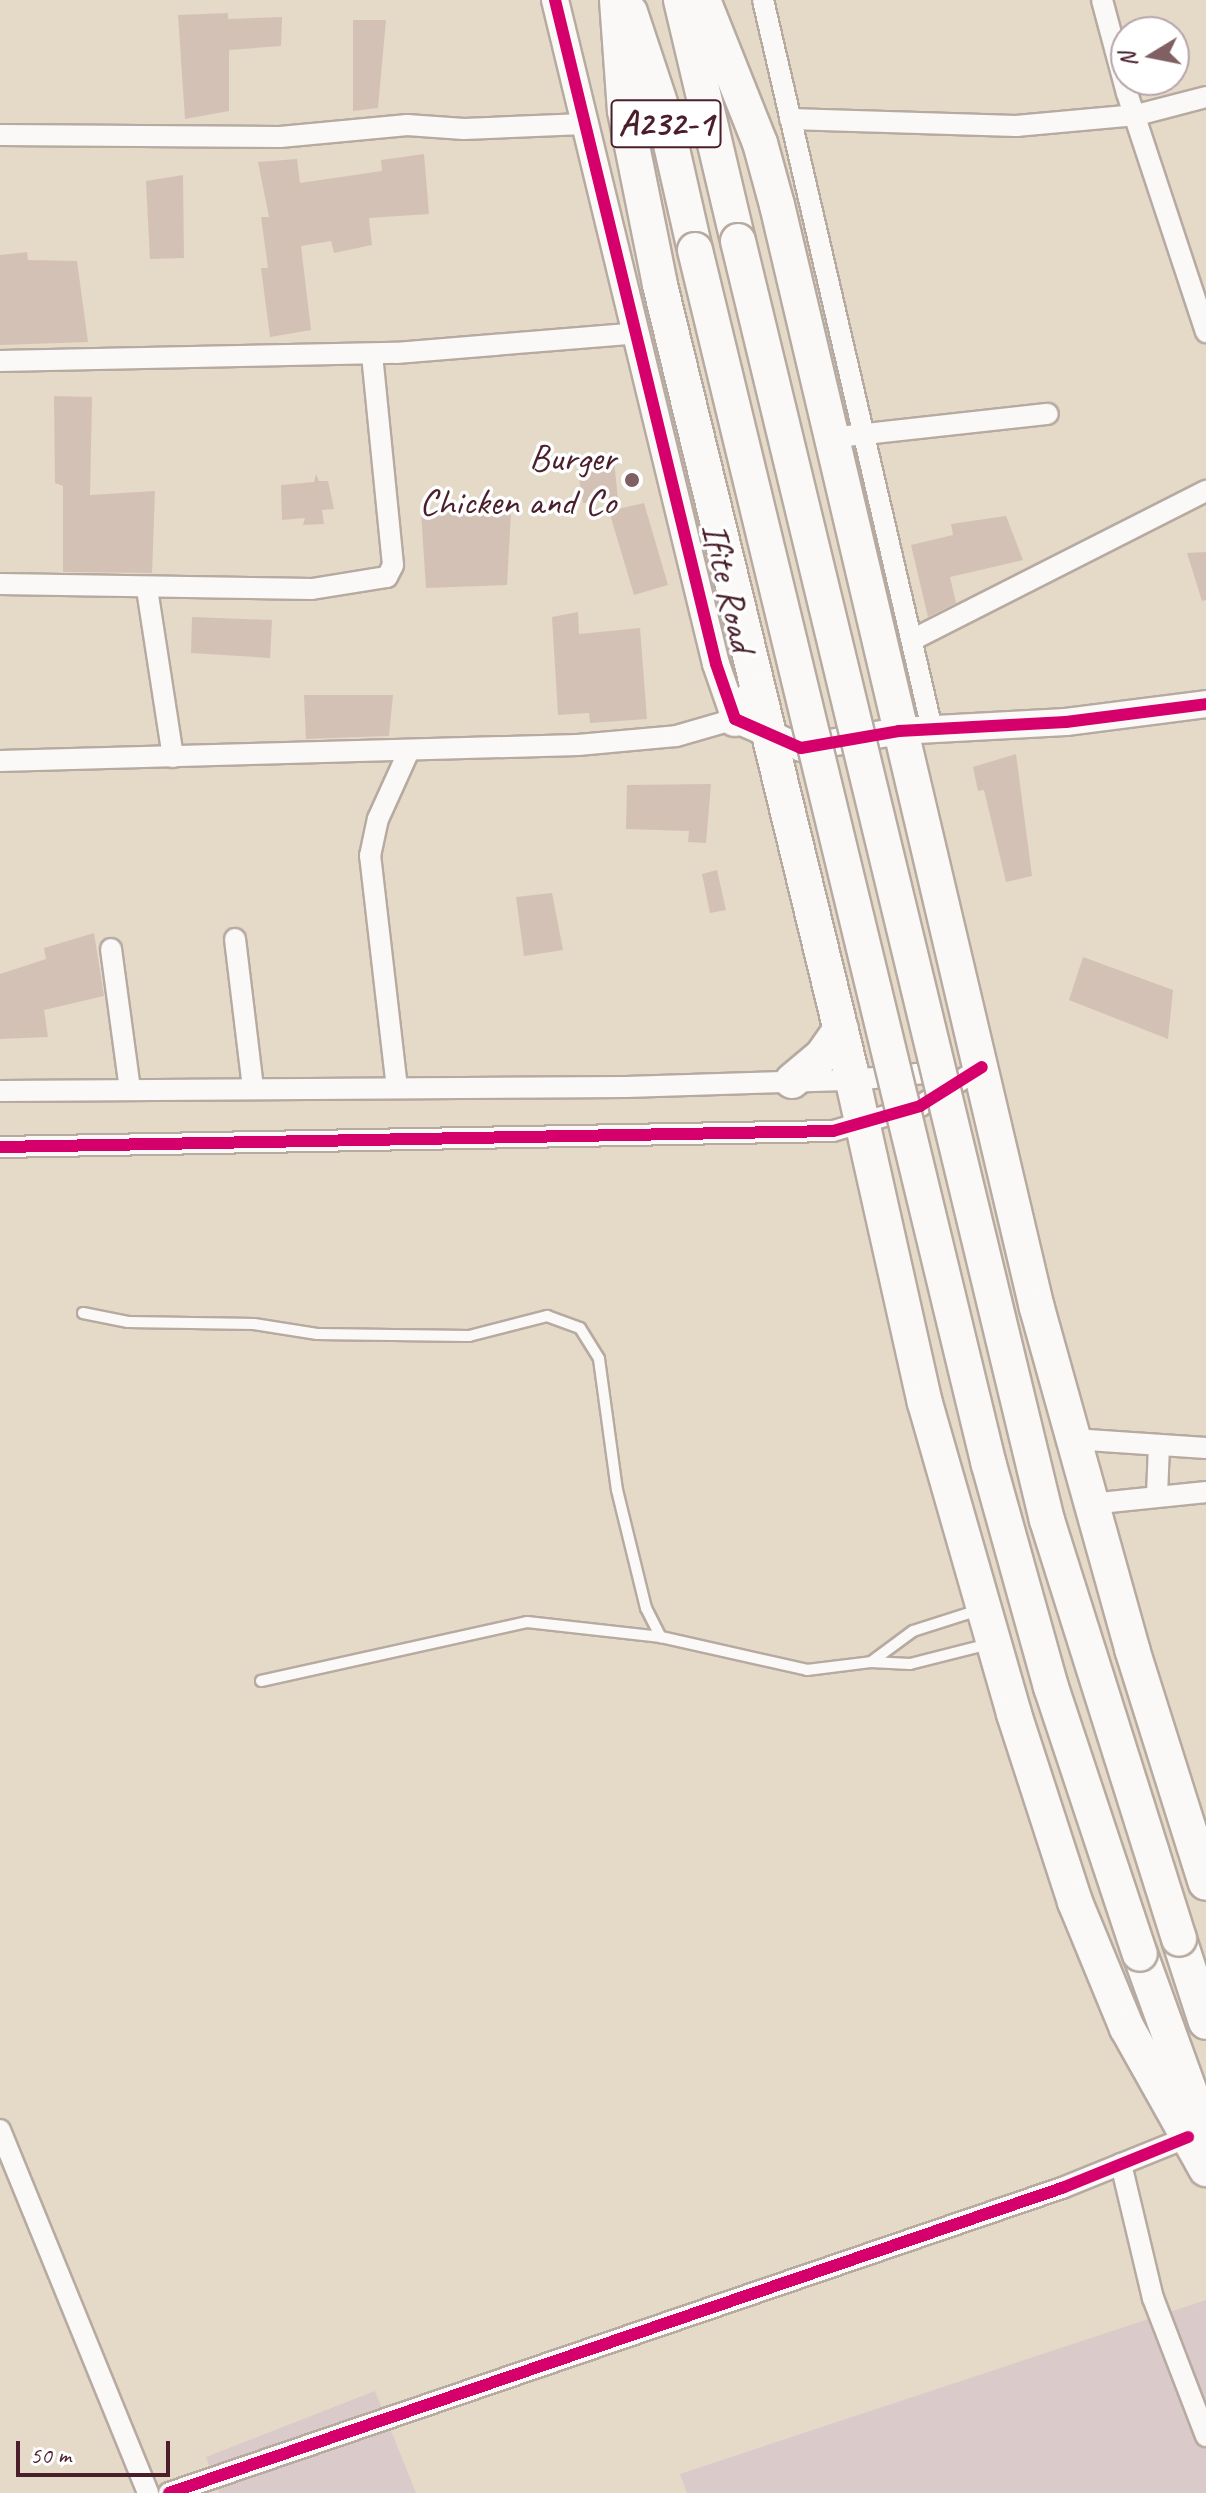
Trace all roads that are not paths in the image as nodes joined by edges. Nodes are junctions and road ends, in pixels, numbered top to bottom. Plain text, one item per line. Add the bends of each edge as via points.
1 (555, 0) edge
2 (617, 0) edge
3 (626, 0) edge
4 (681, 0) edge
5 (703, 0) edge
6 (763, 0) edge
7 (1102, 0) edge
8 (1206, 97) edge
9 (1137, 115) junction
10 (790, 119) junction
11 (584, 124) junction
12 (0, 135) edge
13 (1206, 332) edge
14 (637, 333) junction
15 (372, 354) junction
16 (0, 361) edge
17 (1048, 414) dead end
18 (863, 434) junction
19 (829, 438) junction
20 (1206, 491) edge
21 (0, 584) edge
22 (147, 589) junction
23 (912, 640) junction
24 (757, 692) junction
25 (1206, 704) edge
26 (735, 719) junction
27 (915, 730) junction
28 (768, 736) junction
29 (801, 748) junction
30 (408, 753) junction
31 (173, 757) junction
32 (0, 761) edge
33 (779, 778) junction
34 (235, 939) dead end
35 (111, 949) dead end
36 (841, 1029) junction
37 (982, 1067) junction
38 (853, 1080) junction
39 (792, 1081) junction
40 (253, 1088) junction
41 (397, 1088) junction
42 (130, 1090) junction
43 (0, 1091) edge
44 (863, 1126) junction
45 (0, 1147) edge
46 (83, 1313) dead end
47 (1073, 1439) junction
48 (1159, 1445) junction
49 (1206, 1448) edge
50 (1206, 1492) edge
51 (1157, 1495) junction
52 (1090, 1504) junction
53 (983, 1609) junction
54 (661, 1637) junction
55 (993, 1643) junction
56 (871, 1662) junction
57 (261, 1681) dead end
58 (1200, 1846) edge
59 (1206, 1883) edge
60 (1206, 2022) edge
61 (0, 2130) edge
62 (1197, 2137) edge
63 (1121, 2164) junction
64 (1206, 2169) edge
65 (1206, 2436) edge
66 (148, 2493) edge
67 (169, 2493) edge

1 - 11 street, Ifite Road
2 - 24 highway via 636,171
3 - 62 highway, A232-1, bridge via 665,118 989,1465 1051,1687
4 - 60 highway, A232-1, bridge via 1047,1520
5 - 19 highway via 760,143
6 - 10 street
7 - 9 street
8 - 9 street
9 - 10 street via 1016,126
9 - 13 street
10 - 18 street
11 - 12 street via 464,129 407,125 280,137
11 - 14 street, Ifite Road
14 - 15 street
14 - 26 street, Ifite Road via 716,664
15 - 16 street
15 - 22 street via 393,565 387,577 312,589
17 - 18 street
18 - 19 street
18 - 23 street
19 - 27 highway
20 - 23 street
21 - 22 street
22 - 31 street
23 - 27 street
24 - 26 highway
24 - 28 highway
25 - 27 street via 1066,722
26 - 28 street
26 - 30 street via 676,736
27 - 29 street
27 - 37 highway
28 - 29 street
28 - 33 highway
29 - 33 highway
30 - 31 street
30 - 41 street via 378,819 370,856
31 - 32 street
33 - 36 highway
34 - 40 street
35 - 42 street
36 - 38 highway
36 - 39 highway via 822,1056
37 - 38 street
37 - 44 street via 920,1106
37 - 47 highway
38 - 39 street
38 - 44 highway
39 - 41 street
40 - 41 street
40 - 42 street
42 - 43 street
44 - 45 street
44 - 53 highway via 925,1403
46 - 54 lane via 128,1322 254,1324 317,1334 469,1336 547,1316 580,1328 599,1359 617,1490 646,1608
47 - 48 street
47 - 52 highway
48 - 49 street
48 - 51 street
50 - 51 street
51 - 52 street
52 - 58 highway
53 - 55 highway
53 - 56 lane via 913,1631
54 - 56 lane via 807,1670
54 - 57 lane via 527,1622
55 - 56 lane via 910,1664
55 - 62 highway via 1105,1982
58 - 59 highway
61 - 66 street
62 - 63 street
62 - 64 highway
63 - 65 street via 1153,2298
63 - 67 street via 891,2248

